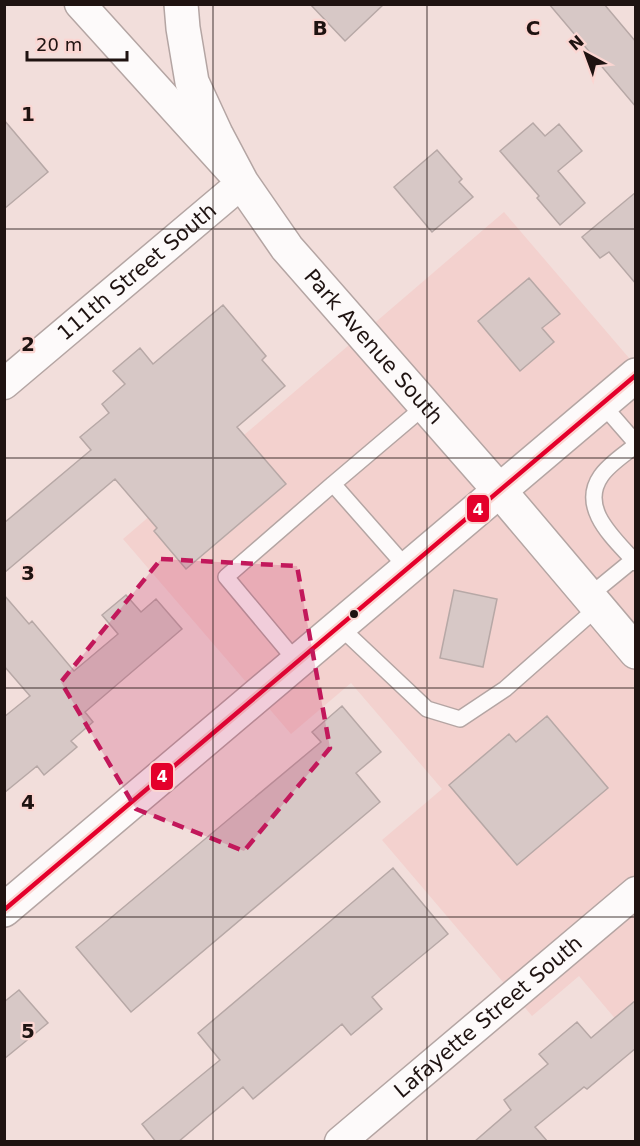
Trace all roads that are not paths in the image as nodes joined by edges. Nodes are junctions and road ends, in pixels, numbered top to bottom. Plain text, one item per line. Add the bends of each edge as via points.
1 (80, 4) edge
2 (181, 4) edge
3 (242, 183) junction
4 (636, 375) edge
5 (4, 384) edge
6 (602, 404) junction
7 (425, 406) junction
8 (636, 444) edge
9 (333, 484) junction
10 (500, 490) junction
11 (634, 561) edge
12 (407, 568) junction
13 (594, 602) junction
14 (339, 626) junction
15 (636, 652) edge
16 (297, 662) junction
17 (636, 892) edge
18 (4, 910) edge
19 (340, 1142) edge

1 - 3 street
2 - 3 main road, Park Avenue South via 192,82
3 - 5 street, 111th Street South
3 - 7 main road, Park Avenue South via 287,248
4 - 6 main road
6 - 8 lane
6 - 10 main road
7 - 9 lane
7 - 10 main road, Park Avenue South
8 - 11 lane via 601,476 592,495 597,518
9 - 12 lane
9 - 16 lane via 226,577
10 - 12 main road
10 - 13 main road, Park Avenue South
11 - 13 lane
12 - 14 main road
13 - 14 lane via 505,689 460,719 427,709
13 - 15 main road, Park Avenue South
14 - 16 main road
16 - 18 main road
17 - 19 street, Lafayette Street South

